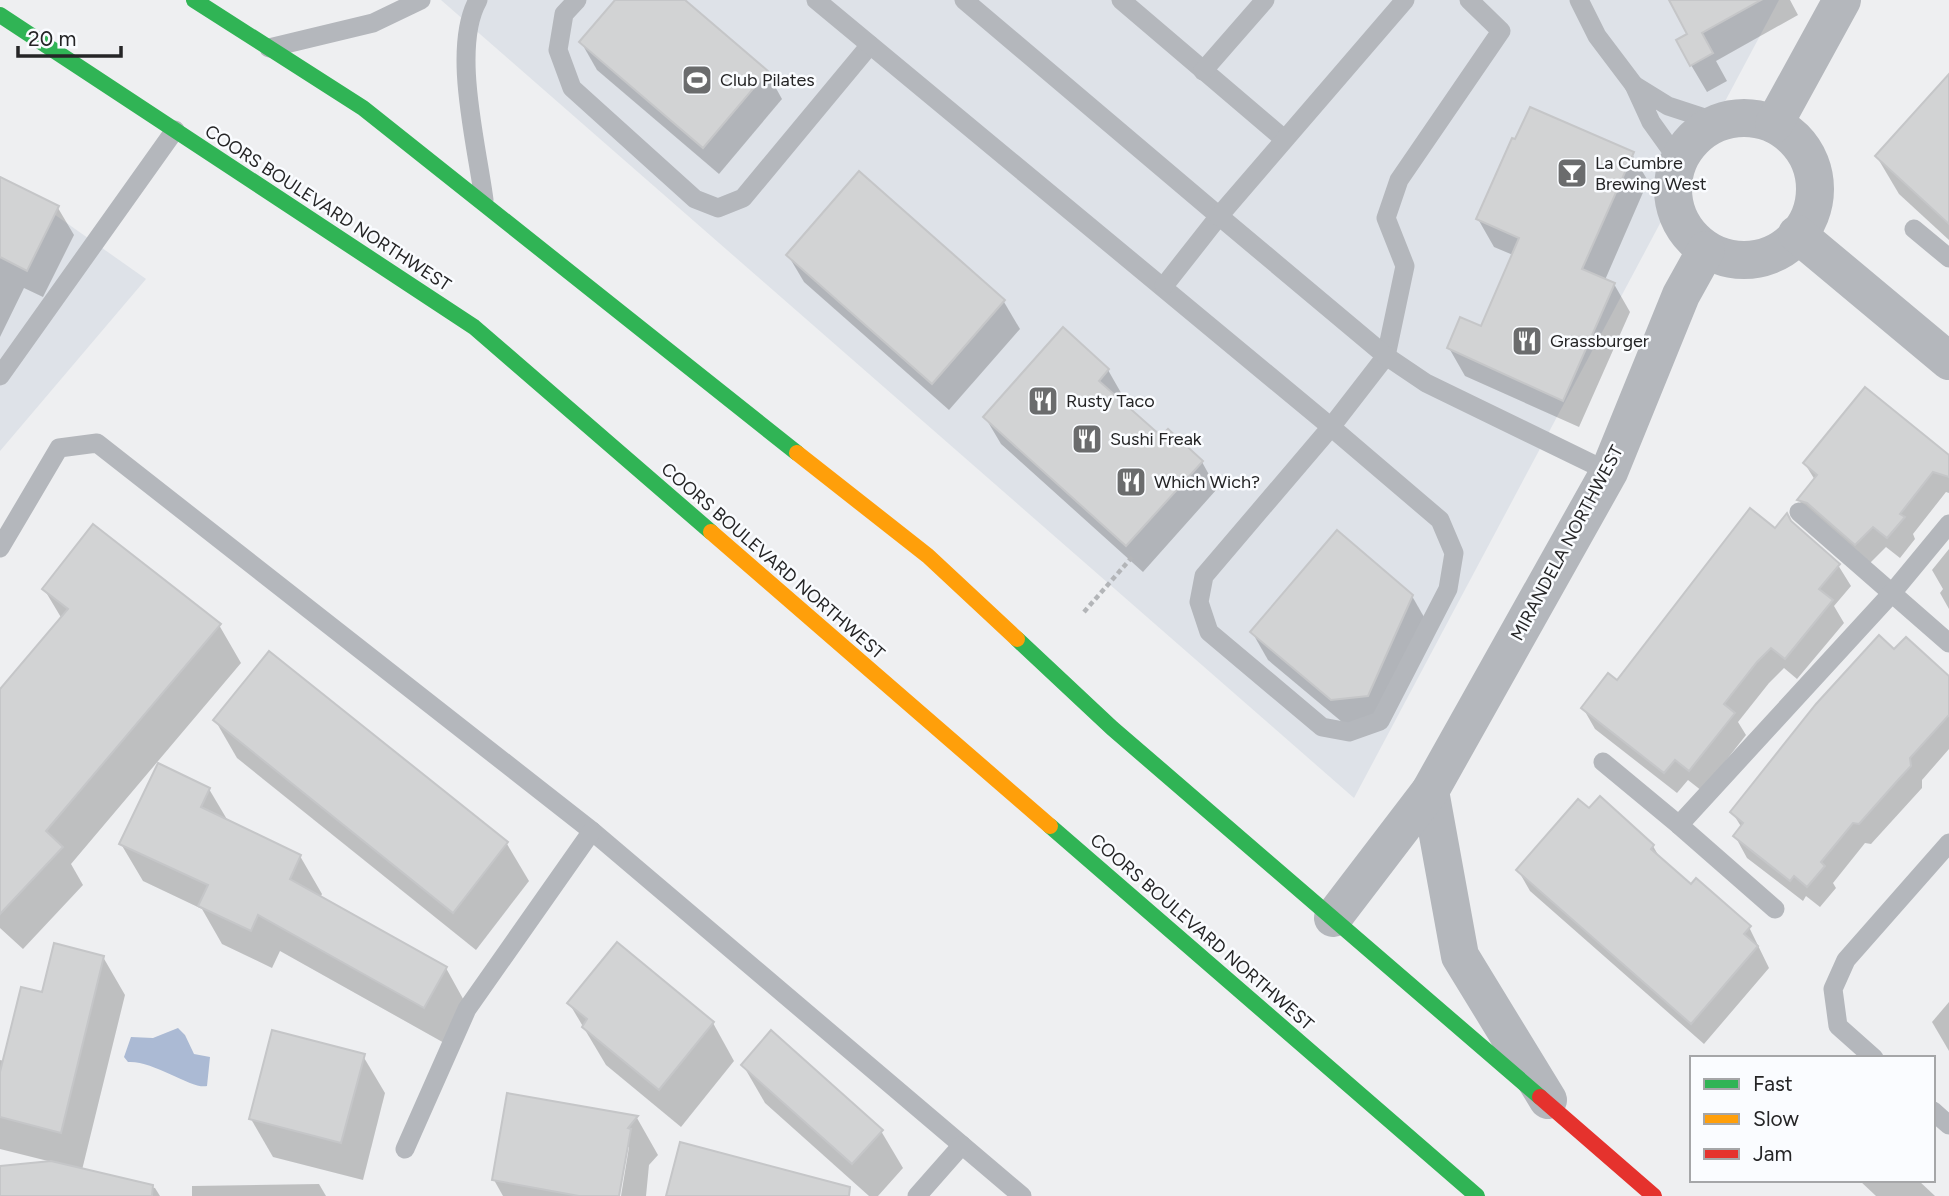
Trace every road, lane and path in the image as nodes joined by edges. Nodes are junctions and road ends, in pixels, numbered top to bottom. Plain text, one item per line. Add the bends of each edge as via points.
1 (194, 0) edge
2 (421, 0) edge
3 (478, 0) edge
4 (576, 0) edge
5 (816, 0) edge
6 (964, 0) edge
7 (1122, 0) edge
8 (1265, 0) edge
9 (1405, 0) edge
10 (1469, 0) edge
11 (1578, 0) edge
12 (1842, 0) edge
13 (0, 15) edge
14 (870, 45) junction
15 (269, 48) junction
16 (1203, 71) junction
17 (1634, 85) junction
18 (1720, 123) junction
19 (1774, 124) junction
20 (175, 130) junction
21 (1284, 139) junction
22 (1679, 161) junction
23 (485, 205) junction
24 (1219, 216) junction
25 (1914, 229) dead end
26 (1797, 234) junction
27 (1706, 250) junction
28 (1949, 258) edge
29 (1164, 286) junction
30 (1386, 356) junction
31 (1949, 361) edge
32 (0, 376) edge
33 (1331, 427) junction
34 (1609, 472) junction
35 (1799, 512) dead end
36 (1949, 524) edge
37 (0, 548) edge
38 (1133, 556) dead end
39 (1892, 593) junction
40 (1084, 612) dead end
41 (1949, 643) edge
42 (1603, 762) dead end
43 (1430, 791) junction
44 (1679, 825) junction
45 (592, 831) junction
46 (1949, 843) edge
47 (1775, 909) dead end
48 (1333, 918) junction
49 (1872, 1056) edge
50 (1555, 1111) junction
51 (1935, 1113) edge
52 (1949, 1125) edge
53 (962, 1145) junction
54 (405, 1149) dead end
55 (917, 1196) edge
56 (1022, 1196) edge
57 (1477, 1196) edge
58 (1654, 1196) edge

1 - 15 main road
2 - 15 lane via 373,23
3 - 23 lane via 466,32 464,64
4 - 14 lane via 564,14 558,50 572,88 695,199 718,208 743,198
5 - 14 lane
6 - 24 lane
7 - 16 lane
8 - 16 lane
9 - 21 lane
10 - 30 lane via 1501,31 1399,180 1386,218 1405,266
11 - 17 lane
12 - 19 street
13 - 20 main road, COORS BOULEVARD NORTHWEST
14 - 29 lane
15 - 23 main road via 363,108
16 - 21 lane
17 - 18 lane via 1668,106
17 - 22 lane via 1651,122
18 - 19 street via 1753,118
18 - 22 street via 1692,140
19 - 26 street via 1806,153 1814,179 1814,204
20 - 32 lane
20 - 57 main road, COORS BOULEVARD NORTHWEST via 474,327
21 - 24 lane
22 - 27 street via 1673,185 1676,211 1687,233
23 - 48 main road via 928,556 1112,728
24 - 29 lane
24 - 30 lane
25 - 28 lane
26 - 27 street via 1779,251 1755,260 1731,259
26 - 31 street
27 - 34 street, MIRANDELA NORTHWEST via 1681,295
29 - 33 lane
30 - 33 lane
30 - 34 lane via 1426,383
33 - 33 lane via 1204,576 1199,602 1209,632 1322,727 1349,732 1380,721 1448,589 1454,553 1440,520
34 - 43 street, MIRANDELA NORTHWEST
35 - 39 lane
36 - 39 lane
37 - 45 lane via 60,448 97,443
38 - 40 path
39 - 41 lane
39 - 44 lane
42 - 44 lane
43 - 48 street, MIRANDELA NORTHWEST
43 - 50 street via 1460,956
44 - 47 lane
45 - 53 lane
45 - 54 lane via 467,1009
46 - 49 lane via 1846,960 1833,989 1838,1026
48 - 50 main road
50 - 58 main road
51 - 52 lane
53 - 55 lane
53 - 56 lane

